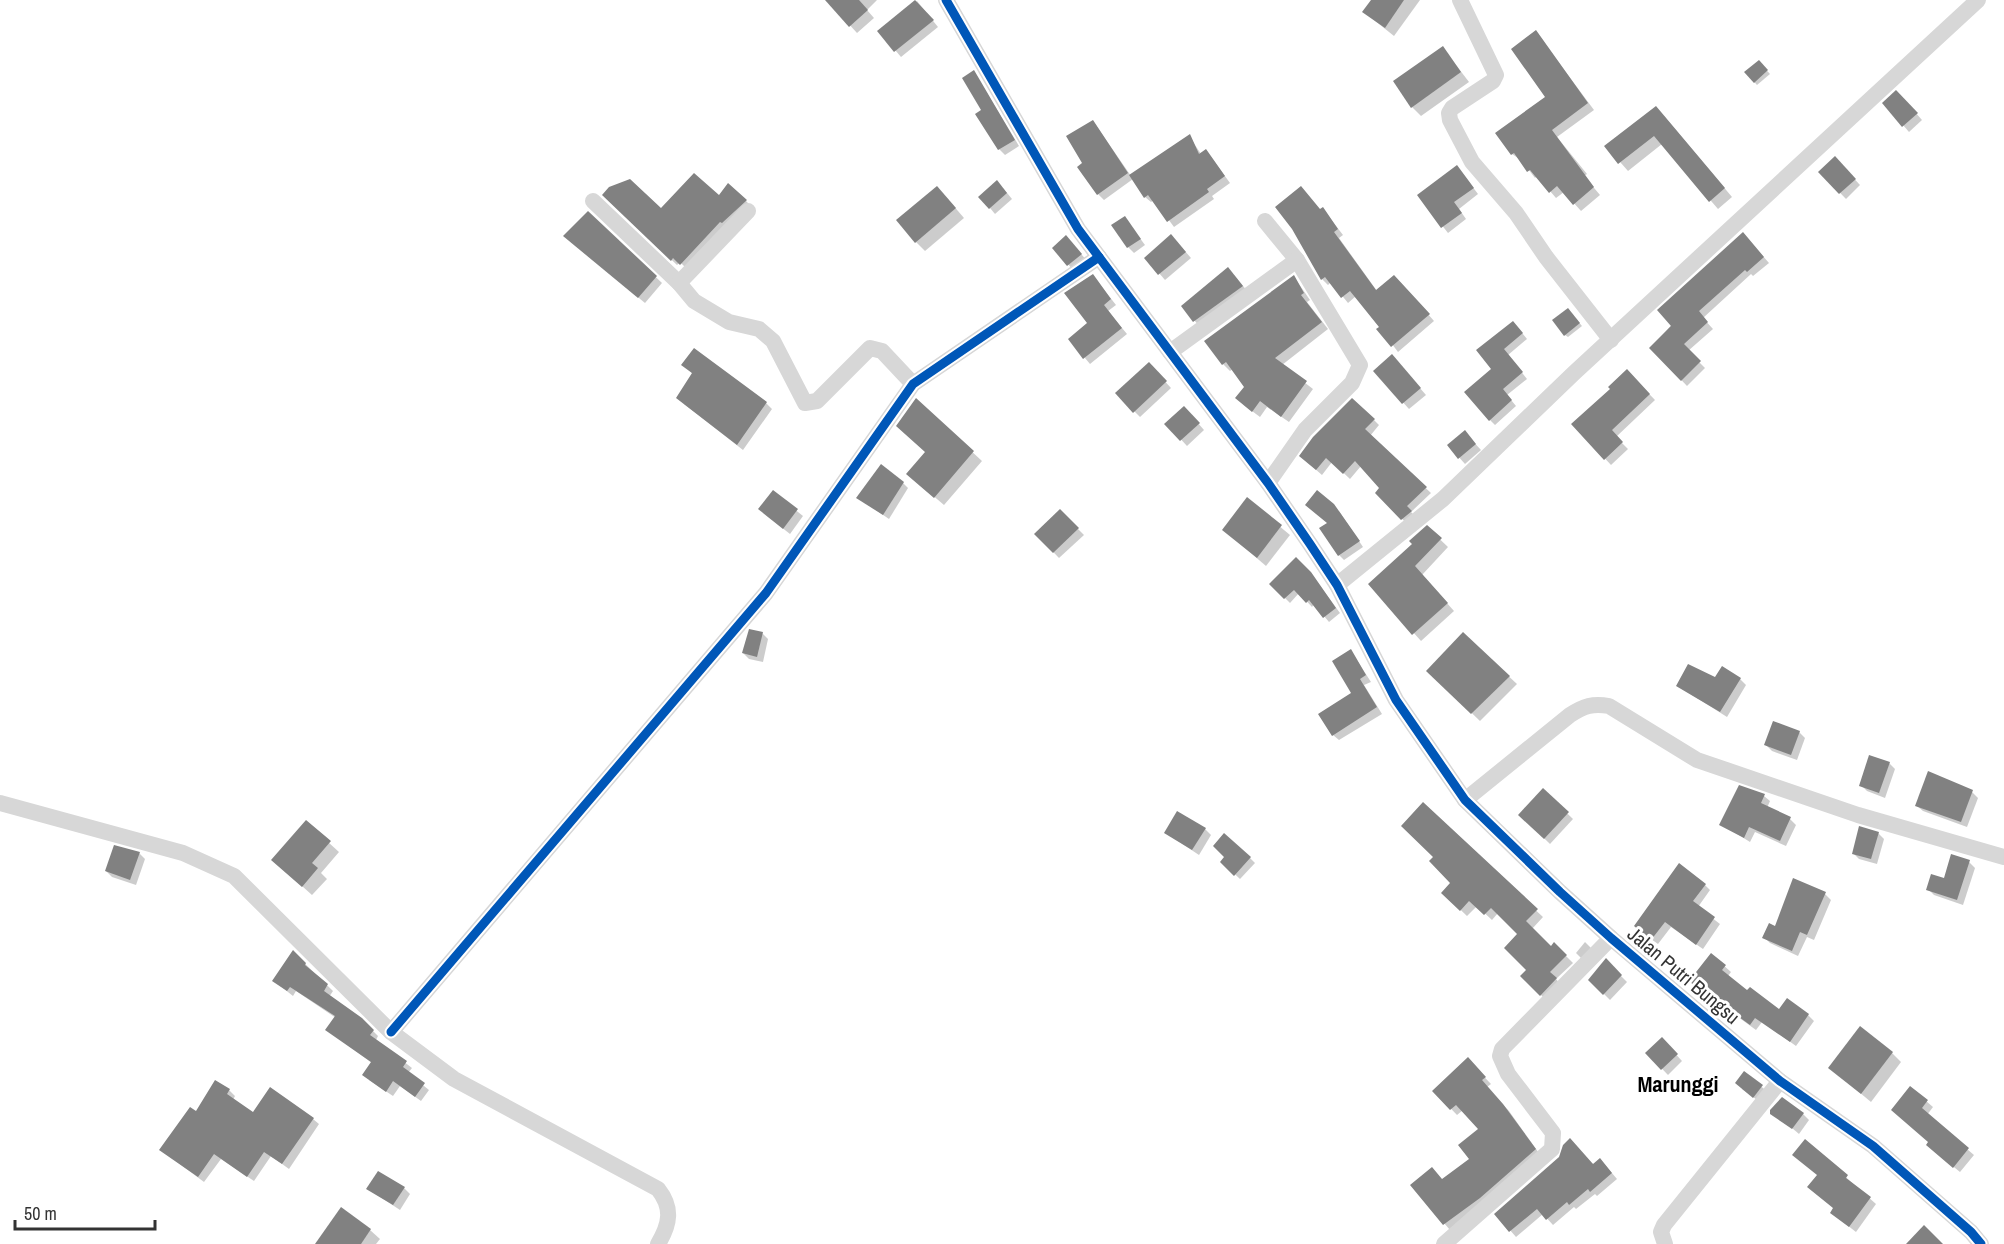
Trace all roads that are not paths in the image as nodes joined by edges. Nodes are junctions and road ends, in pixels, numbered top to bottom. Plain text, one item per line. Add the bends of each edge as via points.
1 (946, 0) edge
2 (1460, 0) edge
3 (1978, 0) edge
4 (593, 201) dead end
5 (748, 211) dead end
6 (1265, 221) dead end
7 (1099, 257) junction
8 (1298, 260) junction
9 (679, 283) junction
10 (1611, 340) junction
11 (1170, 352) junction
12 (914, 384) junction
13 (1268, 483) junction
14 (1337, 585) junction
15 (1465, 800) junction
16 (0, 802) edge
17 (2004, 857) edge
18 (1611, 938) junction
19 (391, 1032) junction
20 (1780, 1081) junction
21 (658, 1244) edge
22 (1444, 1244) edge
23 (1665, 1244) edge
24 (1981, 1244) edge

1 - 7 street, Jalan Putri Bungsu via 1078,229
2 - 10 street via 1496,75 1452,108 1450,120 1472,162 1516,213
3 - 10 street
4 - 9 street
5 - 9 street
6 - 8 street
7 - 11 street, Jalan Putri Bungsu
7 - 12 street
8 - 11 street
8 - 13 street via 1360,366 1352,383 1305,430
9 - 12 street via 711,313 759,329 773,341 805,403 817,401 870,348 882,351
10 - 14 street via 1443,499
11 - 13 street, Jalan Putri Bungsu
12 - 19 street via 766,594
13 - 14 street, Jalan Putri Bungsu
14 - 15 street, Jalan Putri Bungsu via 1396,700
15 - 17 street via 1570,715 1596,704 1609,706 1697,760 1858,815
15 - 18 street, Jalan Putri Bungsu
16 - 19 street via 183,853 234,876
18 - 20 street, Jalan Putri Bungsu
18 - 22 street via 1502,1049 1500,1056 1508,1074 1553,1133 1552,1149
19 - 21 street via 454,1079 658,1189 666,1199 670,1215
20 - 23 street via 1664,1225
20 - 24 street, Jalan Putri Bungsu via 1873,1146

